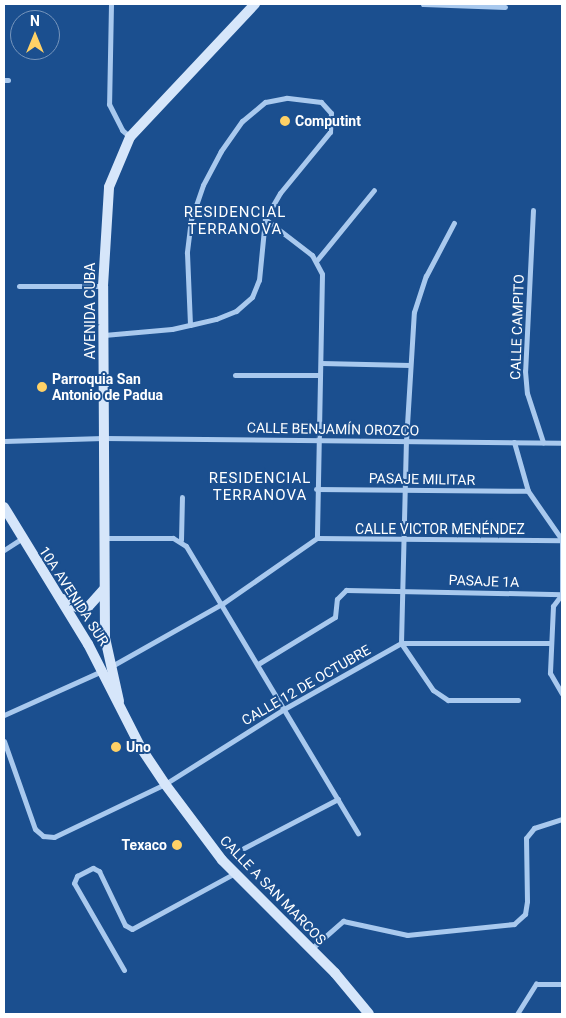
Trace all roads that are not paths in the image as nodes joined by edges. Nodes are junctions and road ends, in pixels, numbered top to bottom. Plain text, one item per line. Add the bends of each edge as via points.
1 (110, 4) edge
2 (255, 4) edge
3 (423, 4) edge
4 (435, 4) edge
5 (505, 7) dead end
6 (130, 137) junction
7 (374, 190) dead end
8 (533, 210) dead end
9 (265, 219) junction
10 (454, 223) dead end
11 (317, 260) junction
12 (18, 286) dead end
13 (103, 286) junction
14 (190, 325) junction
15 (104, 335) junction
16 (321, 363) junction
17 (410, 365) junction
18 (234, 375) dead end
19 (320, 375) junction
20 (104, 438) junction
21 (317, 440) junction
22 (4, 441) edge
23 (406, 441) junction
24 (514, 442) junction
25 (543, 442) junction
26 (562, 443) edge
27 (316, 489) junction
28 (405, 490) junction
29 (528, 491) junction
30 (182, 496) dead end
31 (4, 507) edge
32 (559, 531) edge
33 (104, 538) junction
34 (317, 538) junction
35 (21, 539) junction
36 (180, 540) junction
37 (562, 540) edge
38 (404, 541) junction
39 (4, 550) edge
40 (104, 589) junction
41 (404, 589) junction
42 (562, 594) edge
43 (60, 597) junction
44 (222, 604) junction
45 (402, 643) junction
46 (551, 643) junction
47 (258, 664) junction
48 (108, 668) junction
49 (562, 694) edge
50 (518, 700) dead end
51 (119, 701) joint
52 (284, 709) junction
53 (4, 715) edge
54 (4, 741) edge
55 (165, 784) junction
56 (338, 799) junction
57 (562, 819) edge
58 (358, 833) dead end
59 (244, 848) dead end
60 (235, 873) junction
61 (310, 949) junction
62 (124, 970) dead end
63 (562, 984) edge
64 (369, 1014) edge
65 (517, 1014) edge

1 - 6 street via 109,104 122,130
2 - 6 main road, AVENIDA CUBA
3 - 4 street
4 - 5 street
6 - 13 main road, AVENIDA CUBA via 109,188
7 - 11 street
8 - 25 street, CALLE CAMPITO via 525,371 526,393
9 - 11 street
9 - 14 street via 260,280 252,297 236,311
9 - 14 street via 280,193 330,132 331,113 322,102 286,98 265,102 242,121 221,151 203,185 192,219 187,253
10 - 17 street via 419,295 414,312
11 - 16 street via 322,274
12 - 13 street
13 - 15 main road, AVENIDA CUBA
14 - 15 street
15 - 20 main road, AVENIDA CUBA
16 - 17 street
16 - 19 street
17 - 23 street
18 - 19 street
19 - 21 street
20 - 21 street, CALLE BENJAMÍN OROZCO
20 - 22 street, CALLE BENJAMÍN OROZCO
20 - 33 main road, AVENIDA CUBA
21 - 23 street, CALLE BENJAMÍN OROZCO
21 - 27 street
23 - 24 street, CALLE BENJAMÍN OROZCO
23 - 28 street
24 - 25 street, CALLE BENJAMÍN OROZCO
24 - 29 street
25 - 26 street, CALLE BENJAMÍN OROZCO
27 - 28 street, PASAJE MILITAR
27 - 34 street
28 - 29 street, PASAJE MILITAR
28 - 38 street
29 - 32 street
30 - 36 street
31 - 35 main road, 10A AVENIDA SUR
32 - 37 street
33 - 36 street
33 - 40 main road, AVENIDA CUBA
34 - 38 street, CALLE VICTOR MENÉNDEZ
34 - 44 street
35 - 39 street
35 - 43 main road, 10A AVENIDA SUR
36 - 44 street
37 - 38 street, CALLE VICTOR MENÉNDEZ
37 - 42 street
38 - 41 street
40 - 43 main road via 88,607 77,607
40 - 48 main road, AVENIDA CUBA
41 - 42 street, PASAJE 1A
41 - 45 street
41 - 47 street, PASAJE 1A via 346,590 337,599 335,617
42 - 46 street via 553,606
43 - 48 main road, 10A AVENIDA SUR
44 - 47 street
44 - 48 street
45 - 46 street
45 - 50 street via 433,690 448,700
45 - 52 street, CALLE 12 DE OCTUBRE
46 - 49 street via 550,673
47 - 52 street
48 - 51 main road, AVENIDA CUBA
48 - 53 street
51 - 55 main road, CALLE A SAN MARCOS via 142,748
52 - 55 street, CALLE 12 DE OCTUBRE
52 - 56 street
54 - 55 street, CALLE 12 DE OCTUBRE via 35,829 43,836 54,837
55 - 60 main road, CALLE A SAN MARCOS
56 - 58 street
56 - 59 street
57 - 61 street via 534,828 526,838 528,901 525,914 514,924 407,935 343,921
60 - 61 main road, CALLE A SAN MARCOS
60 - 62 street via 132,928 125,925 98,871 93,868 77,876 74,883
61 - 64 main road, CALLE A SAN MARCOS
63 - 65 street via 536,984 529,990

